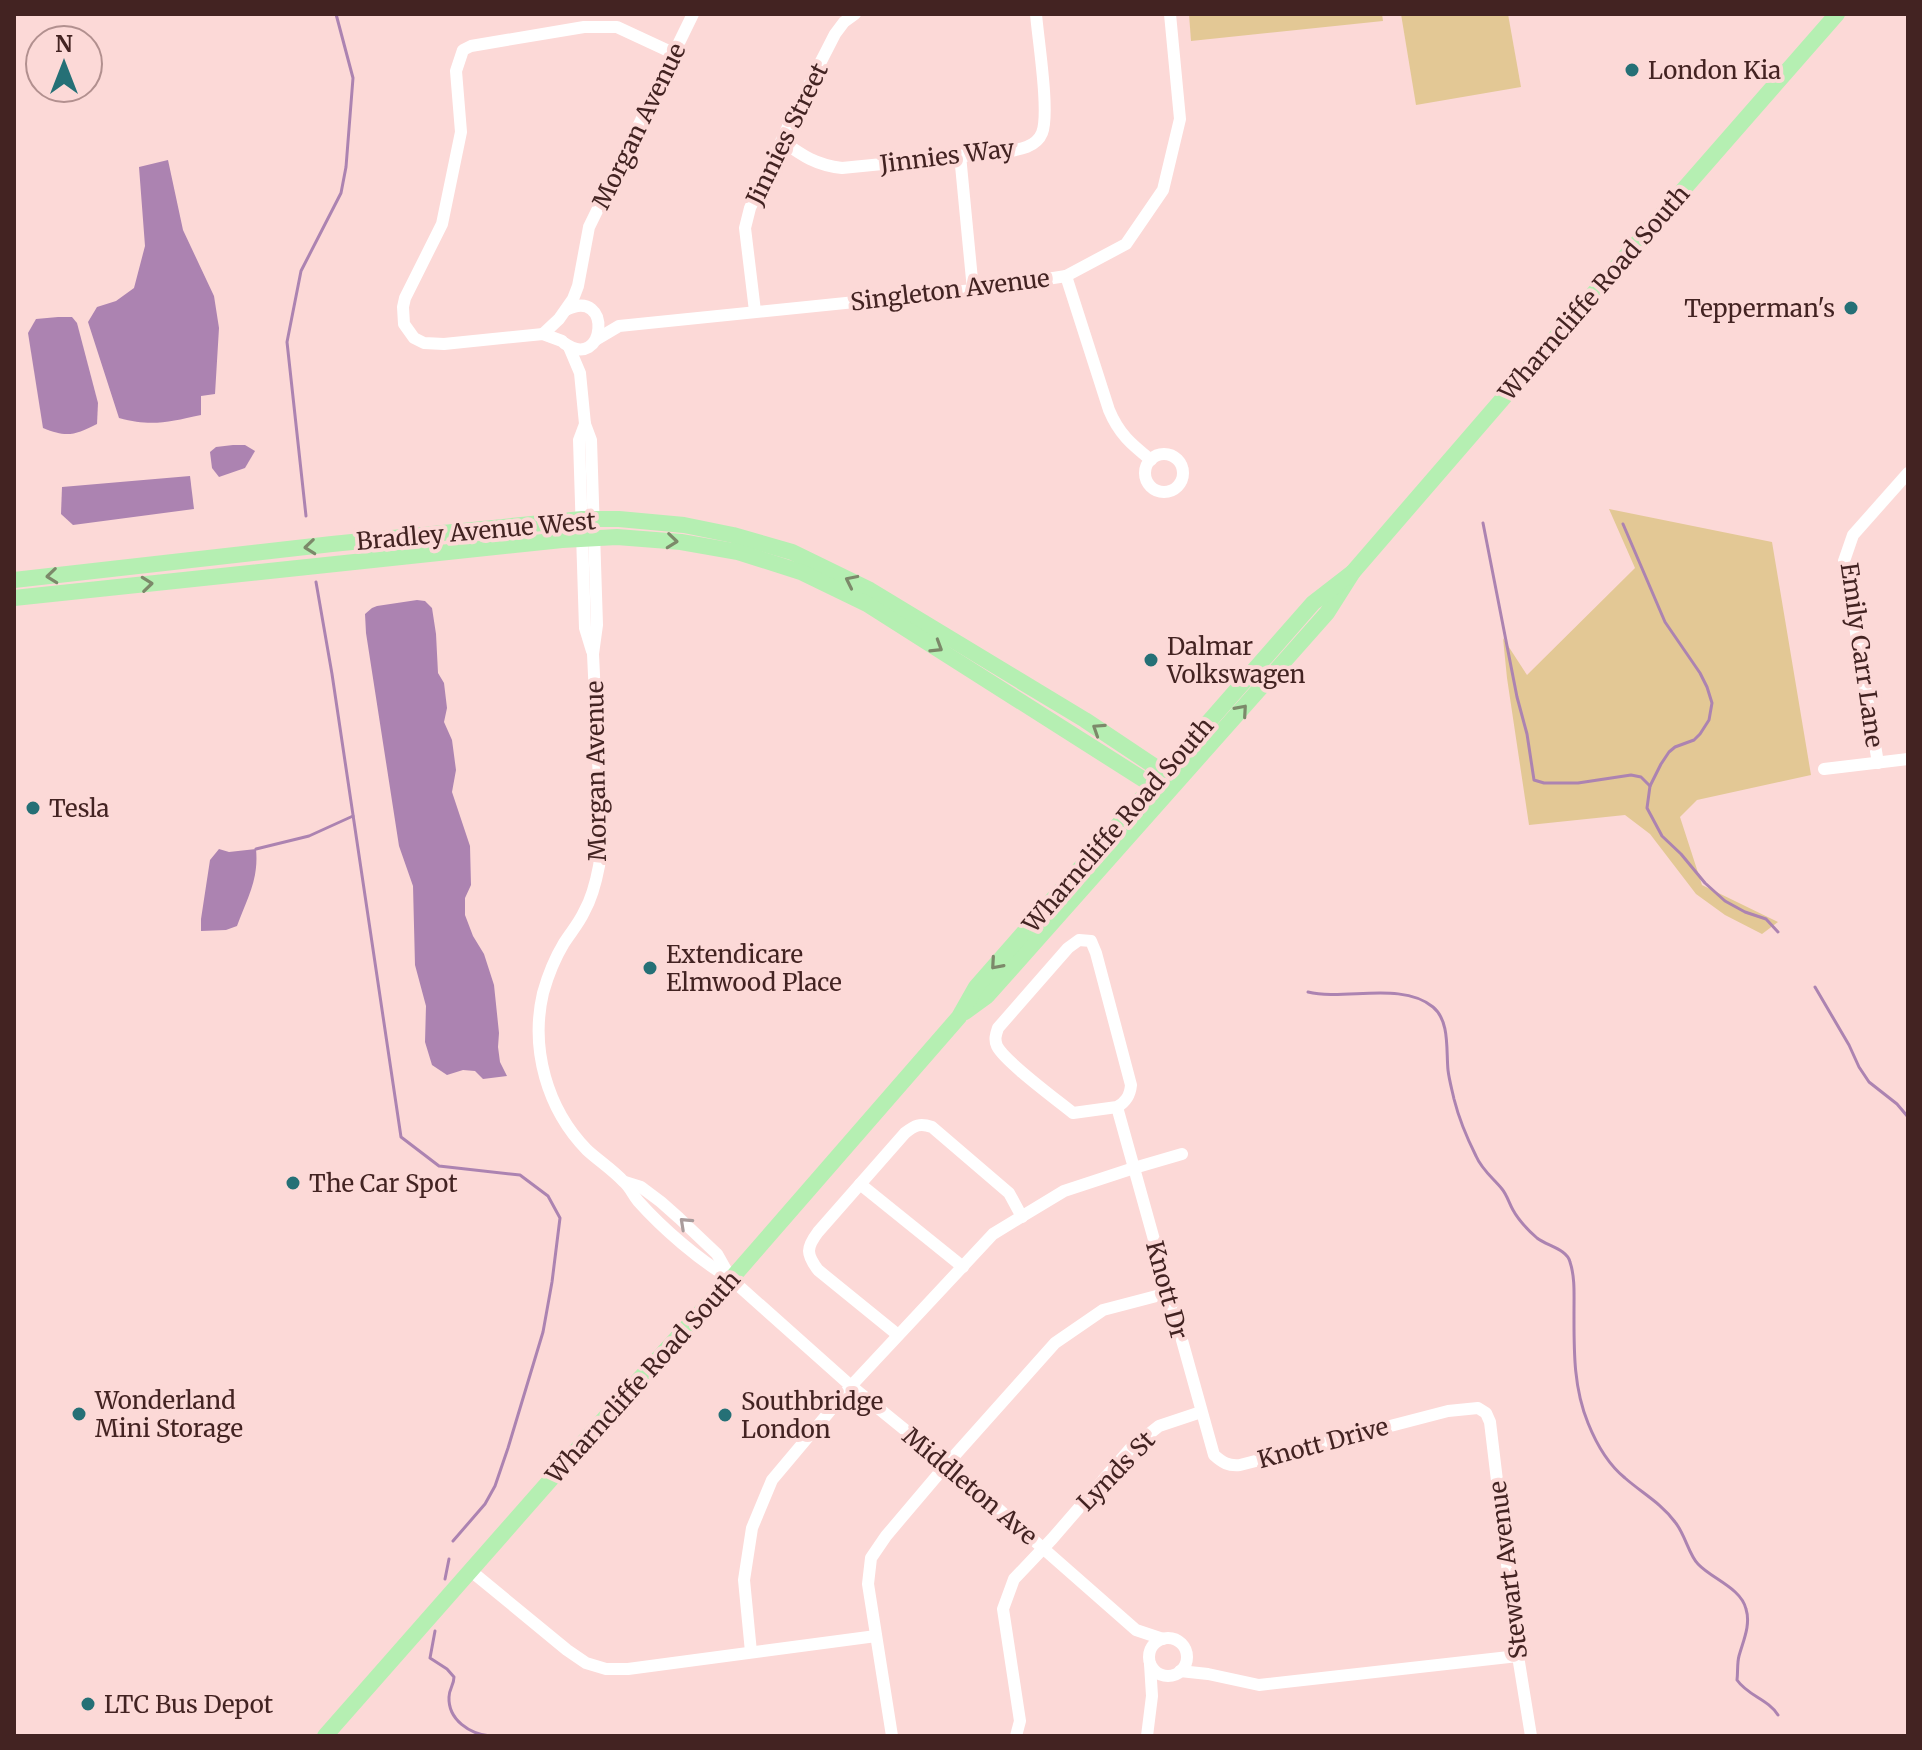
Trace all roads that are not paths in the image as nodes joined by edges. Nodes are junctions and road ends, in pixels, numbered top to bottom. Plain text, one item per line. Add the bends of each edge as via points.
1 (693, 14) edge
2 (855, 14) edge
3 (1036, 14) edge
4 (1170, 14) edge
5 (1837, 14) edge
6 (583, 20) edge
7 (673, 53) junction
8 (782, 141) junction
9 (960, 155) junction
10 (1066, 276) junction
11 (578, 286) junction
12 (973, 290) junction
13 (755, 311) junction
14 (592, 312) junction
15 (562, 315) junction
16 (619, 326) junction
17 (543, 334) junction
18 (594, 342) junction
19 (566, 344) junction
20 (580, 373) junction
21 (1151, 460) dead end
22 (1908, 473) edge
23 (588, 519) junction
24 (589, 538) junction
25 (1353, 572) junction
26 (14, 580) edge
27 (14, 598) edge
28 (1908, 759) edge
29 (1878, 763) junction
30 (1824, 769) dead end
31 (1158, 778) junction
32 (959, 1017) junction
33 (1117, 1107) junction
34 (1182, 1154) dead end
35 (1134, 1168) junction
36 (860, 1184) junction
37 (1022, 1217) junction
38 (963, 1267) junction
39 (731, 1279) junction
40 (1168, 1293) junction
41 (898, 1335) junction
42 (851, 1386) junction
43 (1478, 1408) joint
44 (1201, 1412) junction
45 (947, 1464) junction
46 (1044, 1548) junction
47 (471, 1571) junction
48 (1136, 1630) junction
49 (876, 1636) junction
50 (1163, 1639) junction
51 (751, 1652) junction
52 (1186, 1655) junction
53 (1518, 1656) junction
54 (1150, 1660) junction
55 (1174, 1674) junction
56 (1208, 1674) junction
57 (1151, 1689) junction
58 (325, 1736) edge
59 (892, 1736) edge
60 (1016, 1736) edge
61 (1147, 1736) edge
62 (1531, 1736) edge

1 - 7 street, Morgan Avenue
2 - 8 street, Jinnies Street via 835,34
3 - 9 street, Jinnies Way via 1045,112 1042,135 1022,149
4 - 10 street, Singleton Avenue via 1180,119 1163,190 1126,244
5 - 25 main road, Wharncliffe Road South
6 - 7 street via 617,27
6 - 17 street via 463,50 456,71 461,132 442,224 403,307 404,324 414,338 433,345
7 - 11 street, Morgan Avenue via 589,227
8 - 9 street, Jinnies Way via 823,166 842,168
8 - 13 street, Jinnies Street via 745,228
9 - 12 street
10 - 12 street, Singleton Avenue
10 - 21 street via 1115,427
11 - 14 street
11 - 15 street, Morgan Avenue
12 - 13 street, Singleton Avenue
13 - 16 street, Singleton Avenue
14 - 15 street via 578,306
14 - 16 street
14 - 18 street via 600,323
15 - 17 street
15 - 19 street via 557,328
16 - 18 street, Singleton Avenue
17 - 19 street
18 - 19 street via 580,349
18 - 20 street, Morgan Avenue
19 - 20 street, Morgan Avenue
20 - 23 street, Morgan Avenue via 591,440
22 - 29 street, Emily Carr Lane via 1853,535 1844,561
23 - 24 street, Morgan Avenue
23 -> 26 main road, Bradley Avenue West
31 -> 23 main road, Bradley Avenue West via 1085,720 870,590 792,552 684,525
27 -> 24 main road, Bradley Avenue West
24 -> 31 main road, Bradley Avenue West via 681,542 738,552 801,572 867,604
24 - 39 street, Morgan Avenue via 585,628 593,654 602,832 588,905 547,980 539,1018 546,1082 562,1117 585,1148 625,1182 652,1216
25 - 31 main road, Wharncliffe Road South via 1313,603
32 -> 25 main road, Wharncliffe Road South via 987,996 1183,778 1327,613
28 - 29 street
29 - 30 street
31 -> 32 main road, Wharncliffe Road South via 976,987
32 - 39 main road, Wharncliffe Road South
33 - 33 street via 1130,1095 1131,1085 1096,953 1091,941 1079,940 998,1028 995,1039 1010,1062 1073,1113
33 - 35 street, Knott Dr
34 - 35 street
35 - 37 street via 1064,1191
35 - 40 street, Knott Dr
36 - 37 street via 905,1133 922,1124 1009,1193
36 - 38 street
36 - 41 street via 811,1241 810,1259
37 - 38 street via 993,1234
38 - 41 street
39 - 42 street, Middleton Ave
39 - 47 main road, Wharncliffe Road South
40 - 44 street, Knott Dr
40 - 45 street via 1103,1310 1055,1343
41 - 42 street
42 - 45 street, Middleton Ave
42 - 51 street via 772,1480 752,1528 744,1580
43 - 44 street, Knott Drive via 1230,1466 1214,1455
43 - 53 street, Stewart Avenue via 1490,1422
44 - 46 street, Lynds St via 1159,1426 1130,1449
45 - 46 street, Middleton Ave
45 - 49 street via 871,1558 868,1584
46 - 48 street, Middleton Ave
46 - 60 street, Lynds St via 1014,1579 1003,1609 1020,1721
47 - 51 street via 567,1650 606,1669
47 - 58 main road, Wharncliffe Road South
48 - 50 street
48 - 54 street
49 - 51 street
49 - 59 street
50 - 52 street via 1176,1640
50 - 54 street via 1151,1649
52 - 55 street
52 - 56 street
53 - 56 street via 1259,1685
53 - 62 street, Stewart Avenue
54 - 55 street via 1157,1672
54 - 57 street
55 - 56 street
55 - 57 street
57 - 61 street

